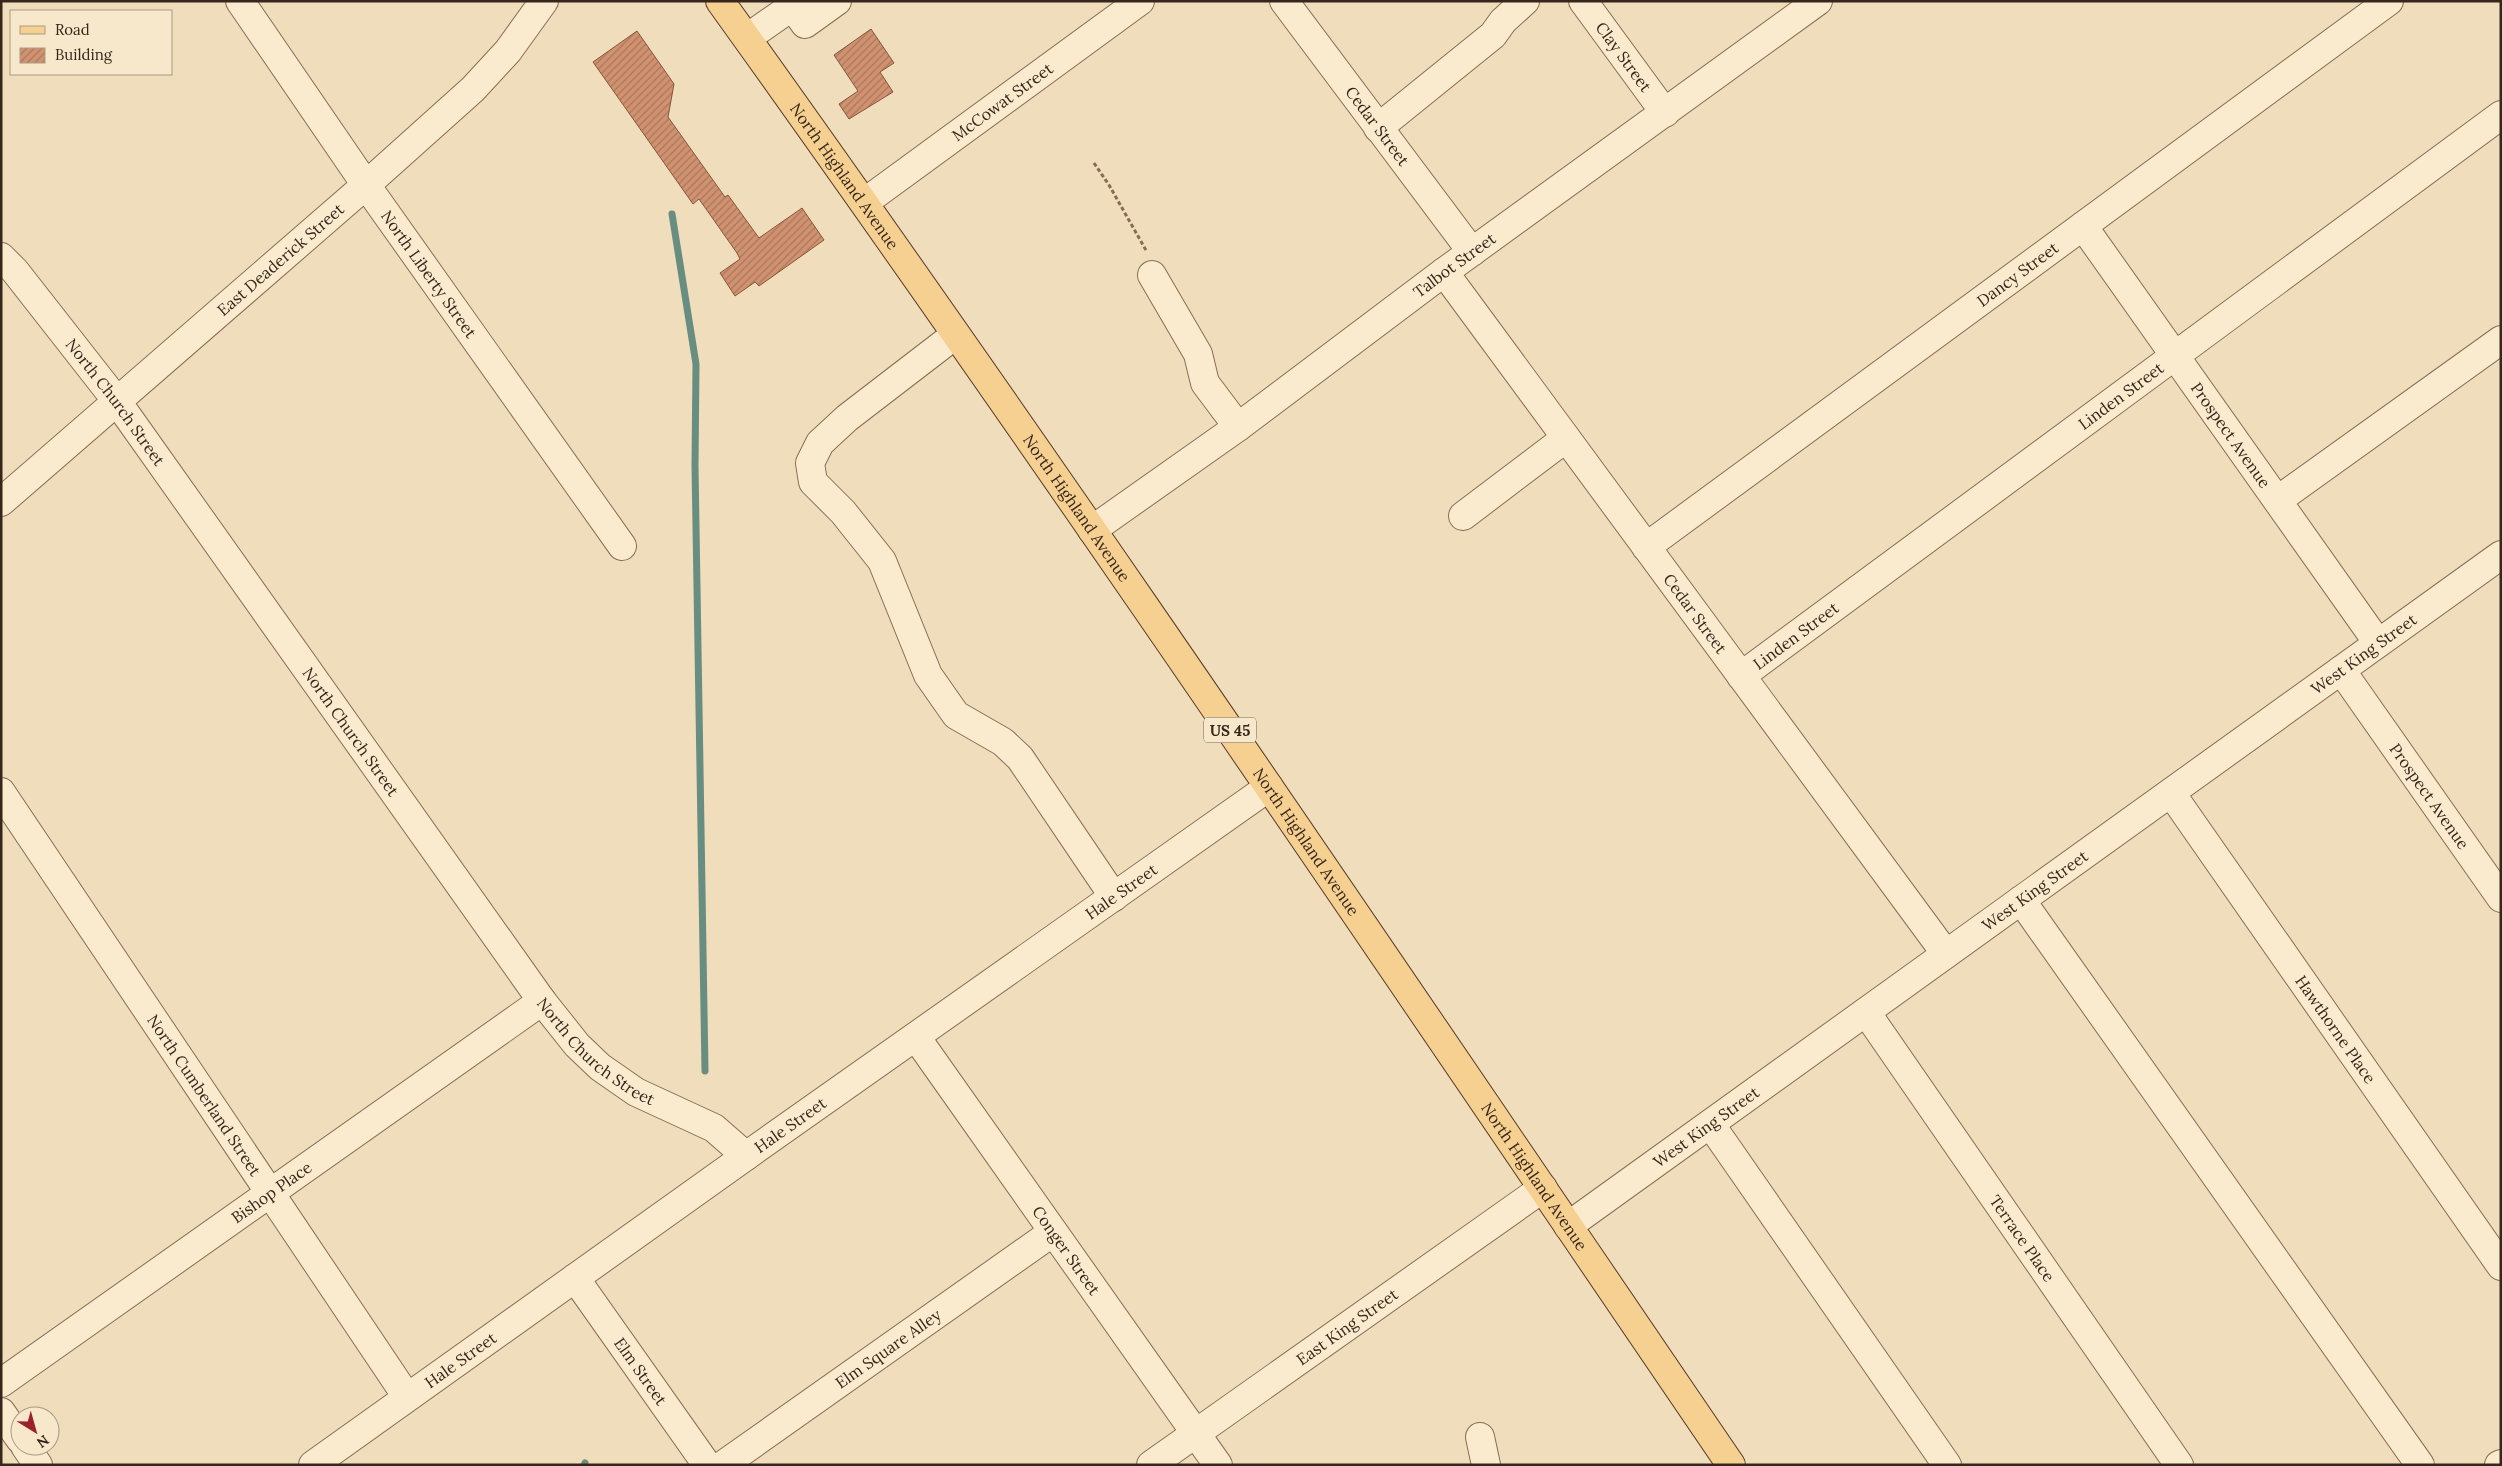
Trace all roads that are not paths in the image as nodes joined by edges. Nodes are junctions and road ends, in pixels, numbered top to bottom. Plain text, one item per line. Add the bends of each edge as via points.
1 (240, 1) edge
2 (544, 1) edge
3 (720, 1) edge
4 (836, 1) edge
5 (1140, 1) edge
6 (1284, 1) edge
7 (1525, 1) edge
8 (1583, 1) edge
9 (1818, 1) edge
10 (2389, 1) edge
11 (794, 3) edge
12 (747, 38) junction
13 (1665, 113) junction
14 (2501, 115) edge
15 (1378, 128) junction
16 (366, 185) junction
17 (865, 202) junction
18 (2083, 226) junction
19 (1472, 252) junction
20 (1, 257) edge
21 (1444, 272) junction
22 (1152, 275) road end
23 (955, 335) junction
24 (2501, 340) edge
25 (2176, 355) junction
26 (116, 400) junction
27 (1238, 427) junction
28 (1566, 438) junction
29 (2278, 500) junction
30 (1, 502) edge
31 (1463, 516) dead end
32 (1092, 530) junction
33 (622, 546) dead end
34 (1646, 547) junction
35 (2501, 555) edge
36 (2378, 643) junction
37 (2340, 670) junction
38 (1741, 676) junction
39 (1269, 787) junction
40 (1, 792) edge
41 (2171, 792) junction
42 (1114, 897) junction
43 (2501, 898) edge
44 (2021, 900) junction
45 (1946, 954) junction
46 (542, 1001) junction
47 (1866, 1012) junction
48 (916, 1037) junction
49 (1711, 1125) junction
50 (746, 1156) junction
51 (1543, 1188) junction
52 (269, 1192) junction
53 (1568, 1226) junction
54 (1053, 1232) junction
55 (2501, 1266) edge
56 (575, 1278) junction
57 (1, 1383) edge
58 (407, 1397) junction
59 (1, 1412) edge
60 (10, 1424) edge
61 (1196, 1433) junction
62 (1480, 1437) dead end
63 (313, 1465) edge
64 (707, 1465) edge
65 (723, 1465) edge
66 (1151, 1465) edge
67 (1218, 1465) edge
68 (1486, 1465) edge
69 (1731, 1465) edge
70 (1947, 1465) edge
71 (2179, 1465) edge
72 (2420, 1465) edge

1 - 16 street, North Liberty Street
2 - 16 street, East Deaderick Street via 508,51 473,89
3 - 12 main road, North Highland Avenue / US 45
4 - 11 street via 806,24
5 - 17 street, McCowat Street
6 - 15 street, Cedar Street
7 - 15 street via 1493,35
8 - 13 street, Clay Street
9 - 13 street, Talbot Street
10 - 18 street, Dancy Street
11 - 12 street
12 - 17 main road, North Highland Avenue / US 45
13 - 19 street, Talbot Street
14 - 25 street, Linden Street
15 - 19 street, Cedar Street
16 - 26 street, East Deaderick Street
16 - 33 street, North Liberty Street
17 - 23 main road, North Highland Avenue / US 45
18 - 25 street, Prospect Avenue
18 - 34 street, Dancy Street
19 - 21 street, Talbot Street
20 - 26 street, North Church Street
21 - 27 street, Talbot Street
21 - 28 street, Cedar Street
22 - 27 street via 1198,354 1206,383
23 - 32 main road, North Highland Avenue / US 45
23 - 42 street via 820,442 810,463 813,482 843,512 882,561 928,675 956,715 1003,742 1020,758
24 - 29 street
25 - 29 street, Prospect Avenue
25 - 38 street, Linden Street
26 - 30 street, East Deaderick Street
26 - 46 street, North Church Street
27 - 32 street, Talbot Street
28 - 31 street
28 - 34 street, Cedar Street
29 - 36 street, Prospect Avenue
32 - 39 main road, North Highland Avenue / US 45
34 - 38 street, Cedar Street
35 - 36 street, West King Street
36 - 37 street, West King Street
37 - 41 street, West King Street
37 - 43 street, Prospect Avenue
38 - 45 street, Cedar Street
39 - 42 street, Hale Street
39 - 51 main road, North Highland Avenue / US 45
40 - 52 street, North Cumberland Street
41 - 44 street, West King Street
41 - 55 street, Hawthorne Place
42 - 48 street, Hale Street
44 - 45 street, West King Street
44 - 72 street
45 - 47 street, West King Street
46 - 50 street, North Church Street via 577,1045 600,1067 636,1092 714,1128
46 - 52 street, Bishop Place
47 - 49 street, West King Street
47 - 71 street, Terrace Place
48 - 50 street, Hale Street
48 - 54 street, Conger Street
49 - 53 street, West King Street
49 - 70 street
50 - 56 street, Hale Street
51 - 53 main road, North Highland Avenue / US 45
51 - 61 street, East King Street
52 - 57 street, Bishop Place
52 - 58 street, North Cumberland Street
53 - 69 main road, North Highland Avenue / US 45
54 - 61 street, Conger Street
54 - 65 street, Elm Square Alley
56 - 58 street, Hale Street
56 - 64 street, Elm Street
58 - 63 street, Hale Street
59 - 60 street
61 - 66 street, East King Street
61 - 67 street, Conger Street
62 - 68 street

